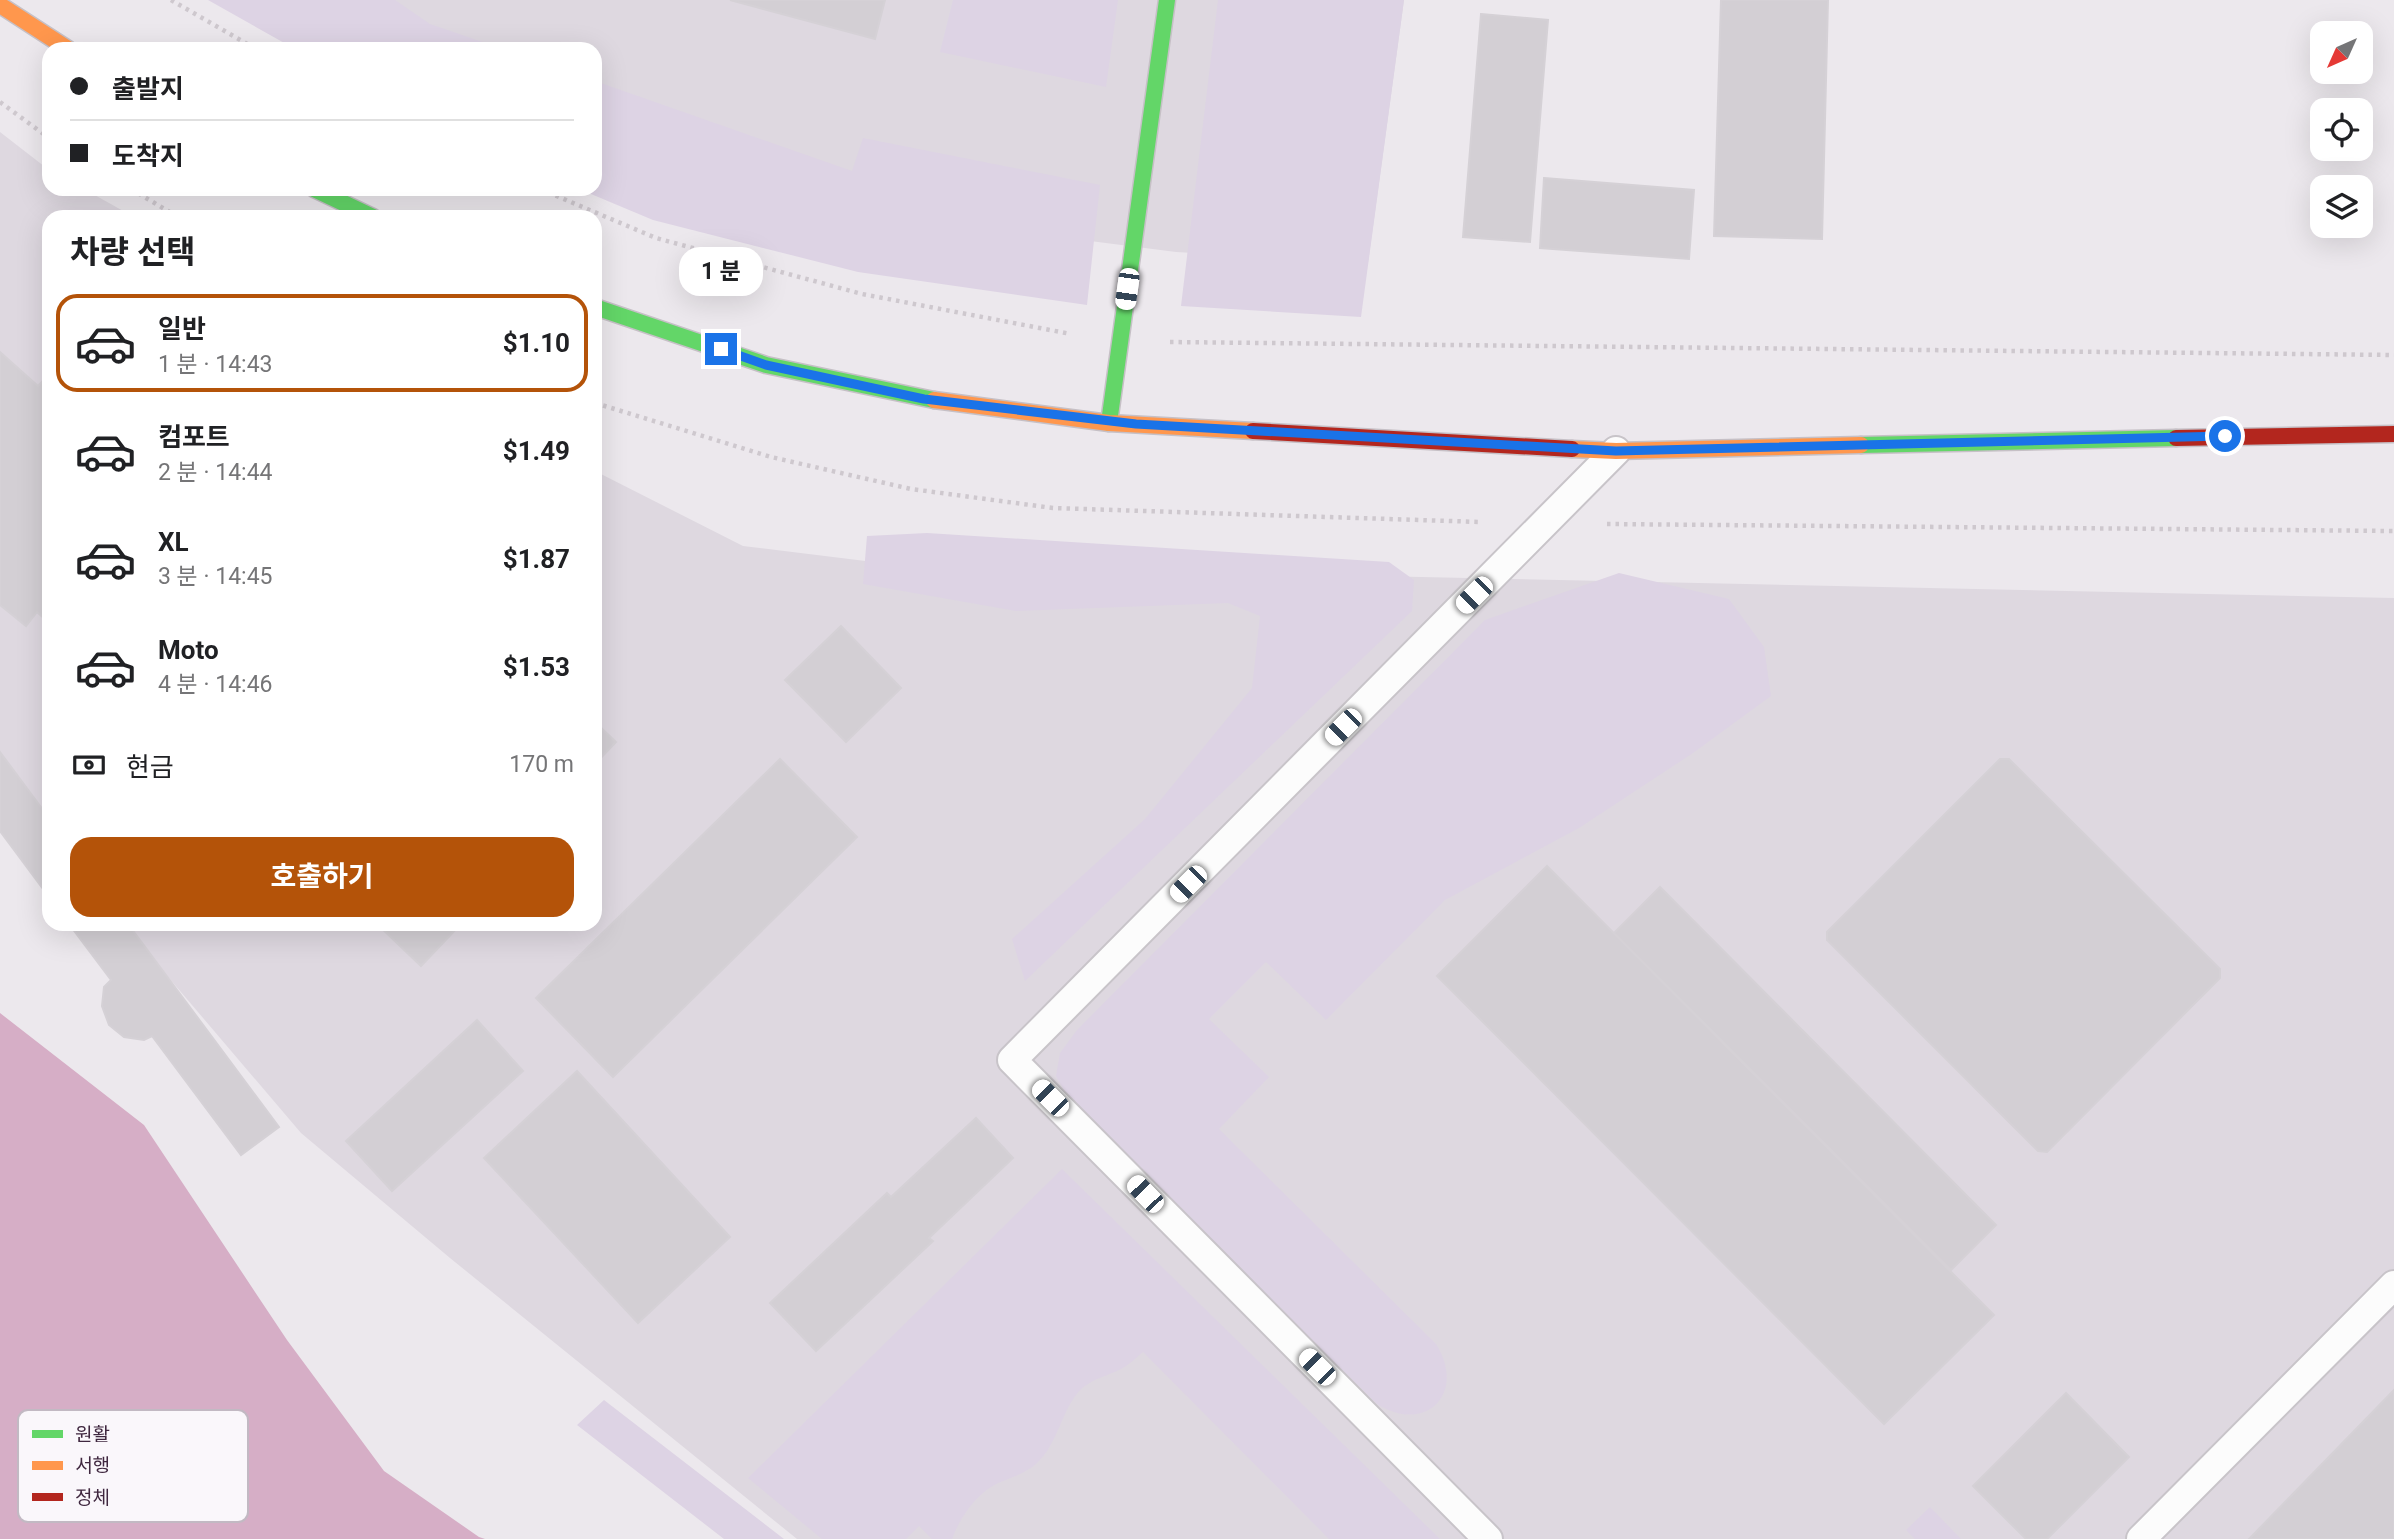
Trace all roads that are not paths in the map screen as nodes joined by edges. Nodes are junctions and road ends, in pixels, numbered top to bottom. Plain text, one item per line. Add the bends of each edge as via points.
1 (1167, 0) edge
2 (0, 5) edge
3 (57, 42) edge
4 (329, 196) edge
5 (358, 210) edge
6 (602, 309) edge
7 (1109, 423) junction
8 (2394, 434) edge
9 (1616, 451) junction
10 (2394, 1285) edge
11 (1488, 1539) edge
12 (2141, 1539) edge

1 - 7 main road
2 - 3 main road
4 - 5 main road
6 - 7 main road via 766,365 924,399
7 - 9 main road
8 - 9 main road
9 - 11 lane via 1012,1060
10 - 12 lane

